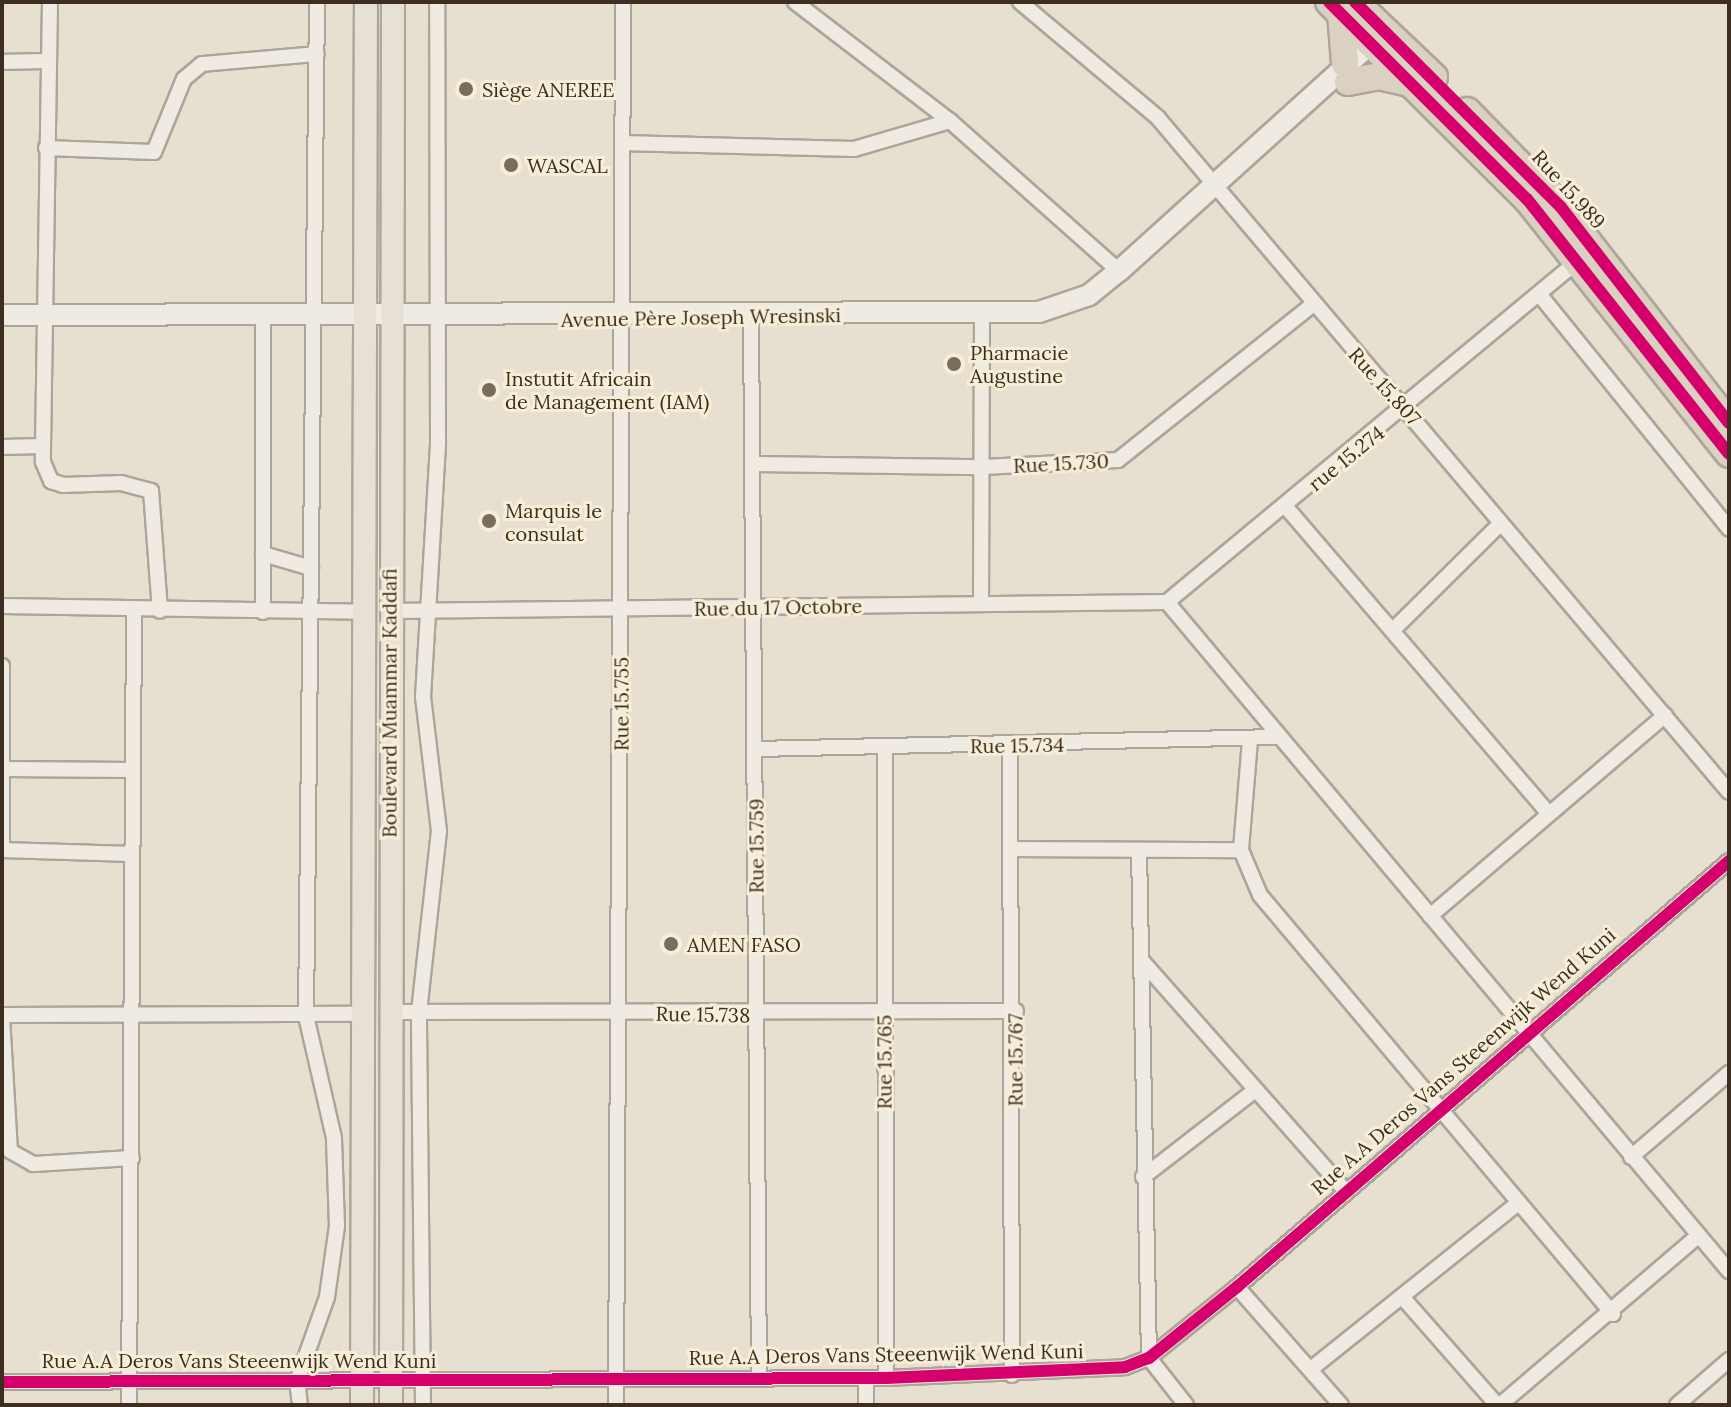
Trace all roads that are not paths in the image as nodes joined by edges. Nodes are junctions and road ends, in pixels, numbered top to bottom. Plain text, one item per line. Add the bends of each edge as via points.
1 (50, 2) edge
2 (317, 2) edge
3 (366, 2) edge
4 (393, 2) edge
5 (437, 2) edge
6 (623, 2) edge
7 (795, 2) edge
8 (1020, 2) edge
9 (1342, 6) edge
10 (1385, 42) junction
11 (317, 54) junction
12 (49, 61) junction
13 (2, 62) edge
14 (1346, 73) junction
15 (1419, 86) junction
16 (950, 121) junction
17 (622, 143) junction
18 (46, 148) junction
19 (1215, 187) junction
20 (1587, 254) junction
21 (1119, 271) junction
22 (1539, 294) junction
23 (1312, 305) junction
24 (2, 315) edge
25 (47, 315) junction
26 (751, 315) junction
27 (982, 315) junction
28 (363, 316) junction
29 (620, 316) junction
30 (263, 317) junction
31 (313, 317) junction
32 (388, 317) junction
33 (435, 317) junction
34 (1407, 409) junction
35 (1729, 423) edge
36 (43, 446) junction
37 (2, 447) edge
38 (1729, 454) edge
39 (755, 464) junction
40 (984, 467) junction
41 (1286, 507) junction
42 (1501, 523) junction
43 (1729, 529) edge
44 (263, 554) junction
45 (311, 568) junction
46 (981, 601) junction
47 (1167, 602) junction
48 (2, 606) edge
49 (754, 608) junction
50 (134, 609) junction
51 (621, 610) junction
52 (160, 611) junction
53 (389, 611) junction
54 (424, 611) junction
55 (263, 612) junction
56 (310, 612) junction
57 (364, 612) junction
58 (1393, 630) junction
59 (2, 666) edge
60 (1665, 715) junction
61 (1277, 737) junction
62 (1250, 740) junction
63 (1010, 745) junction
64 (885, 746) junction
65 (756, 749) junction
66 (4, 769) junction
67 (132, 770) junction
68 (1729, 792) edge
69 (1548, 813) junction
70 (1014, 849) junction
71 (2, 850) edge
72 (1139, 850) junction
73 (1241, 850) junction
74 (132, 854) junction
75 (1729, 861) edge
76 (1430, 916) junction
77 (1142, 961) junction
78 (883, 1011) junction
79 (1016, 1011) junction
80 (390, 1012) junction
81 (419, 1012) junction
82 (622, 1012) junction
83 (362, 1014) junction
84 (755, 1014) junction
85 (2, 1016) edge
86 (306, 1016) junction
87 (134, 1017) junction
88 (1522, 1033) junction
89 (1729, 1073) edge
90 (1255, 1090) junction
91 (1439, 1107) junction
92 (1631, 1157) junction
93 (132, 1158) junction
94 (1143, 1177) junction
95 (1344, 1189) junction
96 (1518, 1203) junction
97 (1698, 1236) junction
98 (1729, 1271) edge
99 (1237, 1287) junction
100 (1404, 1299) junction
101 (1613, 1314) junction
102 (1149, 1358) junction
103 (1729, 1360) edge
104 (1311, 1369) junction
105 (1012, 1375) junction
106 (759, 1377) junction
107 (616, 1378) junction
108 (866, 1378) junction
109 (886, 1378) junction
110 (362, 1380) junction
111 (391, 1380) junction
112 (423, 1380) junction
113 (129, 1381) junction
114 (297, 1381) junction
115 (2, 1382) edge
116 (129, 1405) edge
117 (300, 1405) edge
118 (362, 1405) edge
119 (391, 1405) edge
120 (423, 1405) edge
121 (616, 1405) edge
122 (866, 1405) edge
123 (1186, 1405) edge
124 (1341, 1405) edge
125 (1499, 1405) edge
126 (1677, 1405) edge

1 - 12 street
2 - 11 street
3 - 28 main road, Boulevard Muammar Kaddafi
4 - 32 main road, Boulevard Muammar Kaddafi
5 - 33 street
6 - 17 street, Rue 15.755
7 - 16 street
8 - 19 street, Rue 15.807 via 1158,118
9 - 10 highway, Rue 15.989
9 - 14 highway
10 - 14 street, Avenue Père Joseph Wresinski
10 - 15 highway
10 - 20 highway, Rue 15.989
11 - 18 street via 202,64 184,79 154,152
11 - 31 street
12 - 13 street
12 - 18 street
14 - 15 highway
14 - 19 street, Avenue Père Joseph Wresinski
15 - 20 highway
16 - 17 street via 854,149
16 - 21 street
17 - 29 street, Rue 15.755
18 - 25 street
19 - 21 street, Avenue Père Joseph Wresinski
19 - 23 street, Rue 15.807
20 - 22 street, rue 15.274
20 - 35 highway, Rue 15.989
20 - 38 highway
21 - 27 street, Avenue Père Joseph Wresinski via 1067,306
22 - 34 street, rue 15.274
22 - 43 street
23 - 34 street, Rue 15.807
23 - 40 street, Rue 15.730 via 1132,454
24 - 25 street, Avenue Père Joseph Wresinski
25 - 30 street, Avenue Père Joseph Wresinski
25 - 36 street
26 - 27 street, Avenue Père Joseph Wresinski
26 - 29 street, Avenue Père Joseph Wresinski
26 - 39 street, Rue 15.759
27 - 40 street
28 - 31 street, Avenue Père Joseph Wresinski
28 - 32 street, Avenue Père Joseph Wresinski
28 - 57 main road, Boulevard Muammar Kaddafi
29 - 33 street, Avenue Père Joseph Wresinski
29 - 51 street, Rue 15.755
30 - 31 street, Avenue Père Joseph Wresinski
30 - 44 street
31 - 45 street
32 - 33 street, Avenue Père Joseph Wresinski
32 - 53 main road, Boulevard Muammar Kaddafi
33 - 54 street via 438,442
34 - 41 street, rue 15.274
34 - 42 street, Rue 15.807
36 - 37 street
36 - 52 street via 51,481 121,483 157,499
39 - 40 street, Rue 15.730
39 - 49 street, Rue 15.759
40 - 46 street
41 - 47 street, rue 15.274
41 - 58 street
42 - 58 street
42 - 60 street, Rue 15.807
44 - 45 street
44 - 55 street
45 - 56 street
46 - 47 street, Rue du 17 Octobre
46 - 49 street, Rue du 17 Octobre
47 - 61 street
48 - 50 street
49 - 51 street, Rue du 17 Octobre
49 - 65 street, Rue 15.759
50 - 52 street
50 - 67 street
51 - 54 street, Rue du 17 Octobre
51 - 82 street, Rue 15.755
52 - 55 street
53 - 54 street, Rue du 17 Octobre
53 - 80 main road, Boulevard Muammar Kaddafi
54 - 81 street via 424,734 439,831
55 - 56 street
56 - 57 street
56 - 86 street
57 - 83 main road, Boulevard Muammar Kaddafi
58 - 69 street
59 - 66 street
60 - 68 street, Rue 15.807
60 - 69 street
61 - 62 street, Rue 15.734
61 - 76 street
62 - 63 street, Rue 15.734
62 - 73 street
63 - 64 street, Rue 15.734
63 - 70 street, Rue 15.767
64 - 65 street, Rue 15.734
64 - 78 street, Rue 15.765
65 - 84 street, Rue 15.759
66 - 67 street
66 - 71 street
67 - 74 street
69 - 76 street
70 - 72 street
70 - 79 street, Rue 15.767
71 - 74 street
72 - 73 street
72 - 77 street
73 - 91 street via 1260,895
74 - 87 street
75 - 88 street, Rue A.A Deros Vans Steeenwijk Wend Kuni
76 - 88 street
77 - 90 street
77 - 94 street
78 - 79 street, Rue 15.738
78 - 84 street, Rue 15.738
78 - 109 street, Rue 15.765
79 - 105 street, Rue 15.767
80 - 81 street, Rue 15.738
80 - 111 main road, Boulevard Muammar Kaddafi
81 - 82 street, Rue 15.738
81 - 112 street
82 - 84 street, Rue 15.738
82 - 107 street, Rue 15.755
83 - 86 street
83 - 110 main road, Boulevard Muammar Kaddafi
84 - 106 street, Rue 15.759
85 - 87 street
85 - 93 street via 10,1151 33,1164
86 - 87 street
86 - 114 street via 334,1138 337,1226 327,1297
87 - 93 street
88 - 91 street, Rue A.A Deros Vans Steeenwijk Wend Kuni
88 - 92 street
89 - 92 street
90 - 94 street
90 - 95 street
91 - 95 street, Rue A.A Deros Vans Steeenwijk Wend Kuni
91 - 96 street
92 - 97 street
93 - 113 street
94 - 102 street
95 - 99 street, Rue A.A Deros Vans Steeenwijk Wend Kuni
96 - 100 street
96 - 101 street
97 - 98 street
97 - 101 street
99 - 102 street, Rue A.A Deros Vans Steeenwijk Wend Kuni
99 - 104 street
100 - 104 street
100 - 125 street
101 - 125 street
102 - 105 street, Rue A.A Deros Vans Steeenwijk Wend Kuni via 1102,1371
102 - 123 street
103 - 126 street
104 - 124 street
105 - 109 street, Rue A.A Deros Vans Steeenwijk Wend Kuni
106 - 107 street, Rue A.A Deros Vans Steeenwijk Wend Kuni
106 - 108 street, Rue A.A Deros Vans Steeenwijk Wend Kuni
107 - 112 street, Rue A.A Deros Vans Steeenwijk Wend Kuni
107 - 121 street, Rue 15.755
108 - 109 street, Rue A.A Deros Vans Steeenwijk Wend Kuni
108 - 122 street
110 - 111 street, Rue A.A Deros Vans Steeenwijk Wend Kuni
110 - 114 street, Rue A.A Deros Vans Steeenwijk Wend Kuni
110 - 118 main road, Boulevard Muammar Kaddafi
111 - 112 street, Rue A.A Deros Vans Steeenwijk Wend Kuni
111 - 119 main road, Boulevard Muammar Kaddafi
112 - 120 street
113 - 114 street, Rue A.A Deros Vans Steeenwijk Wend Kuni
113 - 115 street, Rue A.A Deros Vans Steeenwijk Wend Kuni
113 - 116 street
114 - 117 street

